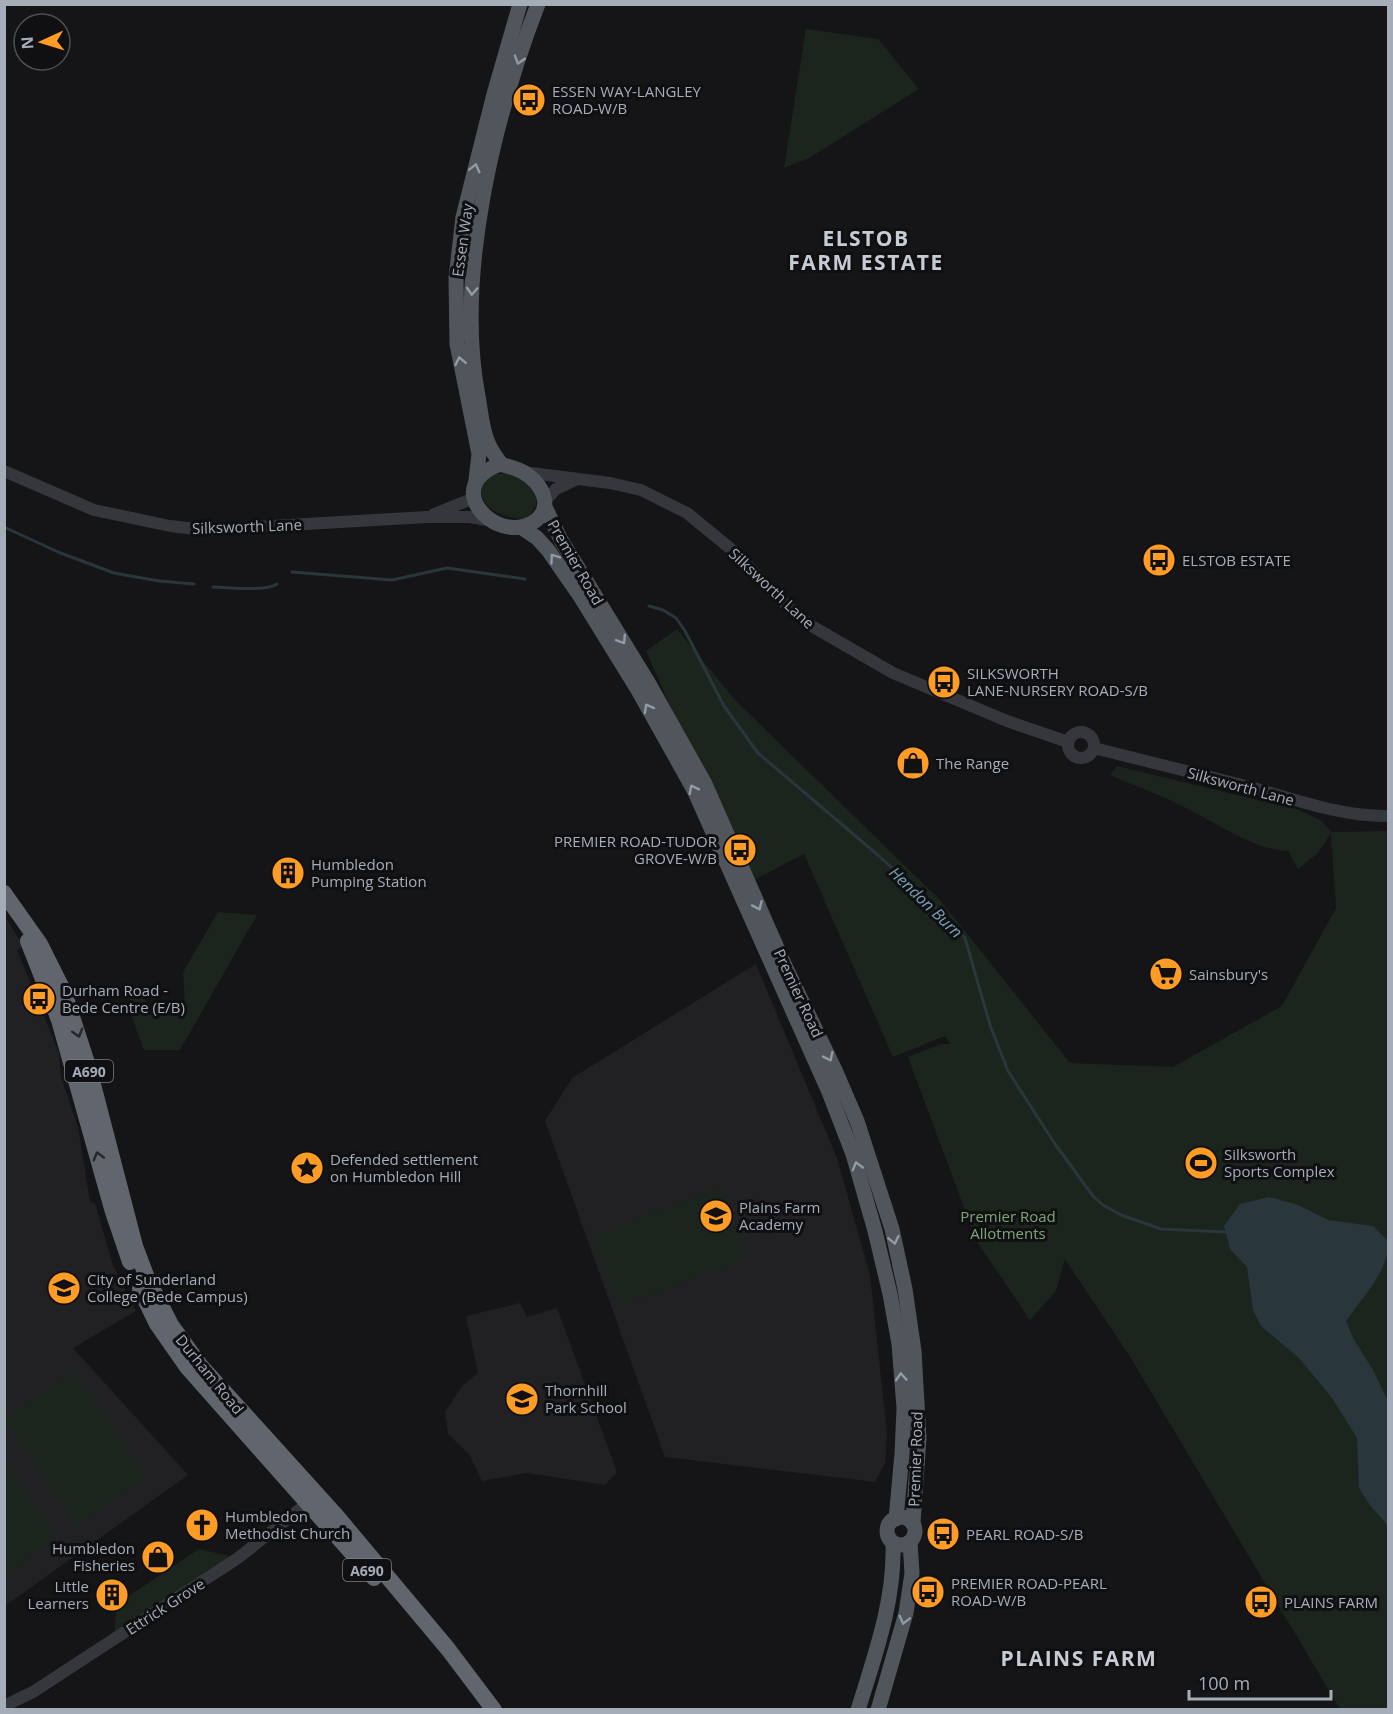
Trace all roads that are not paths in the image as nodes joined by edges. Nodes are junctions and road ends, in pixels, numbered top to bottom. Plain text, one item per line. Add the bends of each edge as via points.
1 (520, 4) edge
2 (538, 4) edge
3 (501, 464) junction
4 (4, 471) edge
5 (523, 472) junction
6 (577, 479) junction
7 (476, 480) junction
8 (474, 498) junction
9 (545, 503) junction
10 (427, 517) junction
11 (497, 522) junction
12 (521, 527) junction
13 (1068, 742) junction
14 (1094, 748) junction
15 (1389, 816) edge
16 (9, 900) edge
17 (313, 1499) junction
18 (896, 1519) junction
19 (912, 1522) junction
20 (910, 1542) junction
21 (893, 1543) junction
22 (4, 1706) edge
23 (480, 1710) edge
24 (494, 1710) edge
25 (858, 1710) edge
26 (878, 1710) edge

7 -> 1 main road, Essen Way via 479,454 456,344 456,278 463,217
2 -> 3 main road, Essen Way via 504,109 487,179 473,275 474,377 489,444
3 - 5 main road, Premier Road
3 - 7 main road
4 - 10 street, Silksworth Lane via 94,510 204,530
5 - 6 street, Silksworth Lane
5 - 9 main road, Premier Road via 540,487
6 - 9 street via 556,489
6 - 13 street, Silksworth Lane via 641,490 687,513 731,549 810,625 875,664 1007,721
7 - 8 main road
8 - 10 street, Silksworth Lane
8 - 11 main road via 482,515
9 - 12 main road, Premier Road via 539,517
9 -> 19 main road, Premier Road via 561,540 705,784 857,1121 892,1229 914,1351 919,1438
10 - 11 street, Silksworth Lane
11 - 12 main road, Premier Road
18 -> 12 main road, Premier Road via 904,1408 899,1344 875,1231 849,1144 694,790 580,596 548,550
13 - 14 street, Silksworth Lane via 1071,753 1078,758 1086,757
13 - 14 street, Silksworth Lane via 1072,734 1085,731 1092,736
14 - 15 street, Silksworth Lane via 1295,801 1364,816
16 - 17 highway, Durham Road / A690 via 59,1020 124,1249 157,1324 187,1367
17 - 22 street, Ettrick Grove via 238,1558 33,1692
17 - 23 highway, Durham Road / A690
17 - 24 highway, Durham Road / A690 via 441,1640
18 - 19 main road
18 - 21 main road via 891,1520 886,1530
19 - 20 main road via 916,1533
20 - 21 main road
20 -> 26 main road via 912,1573 906,1613
21 - 25 main road via 894,1569 888,1603

